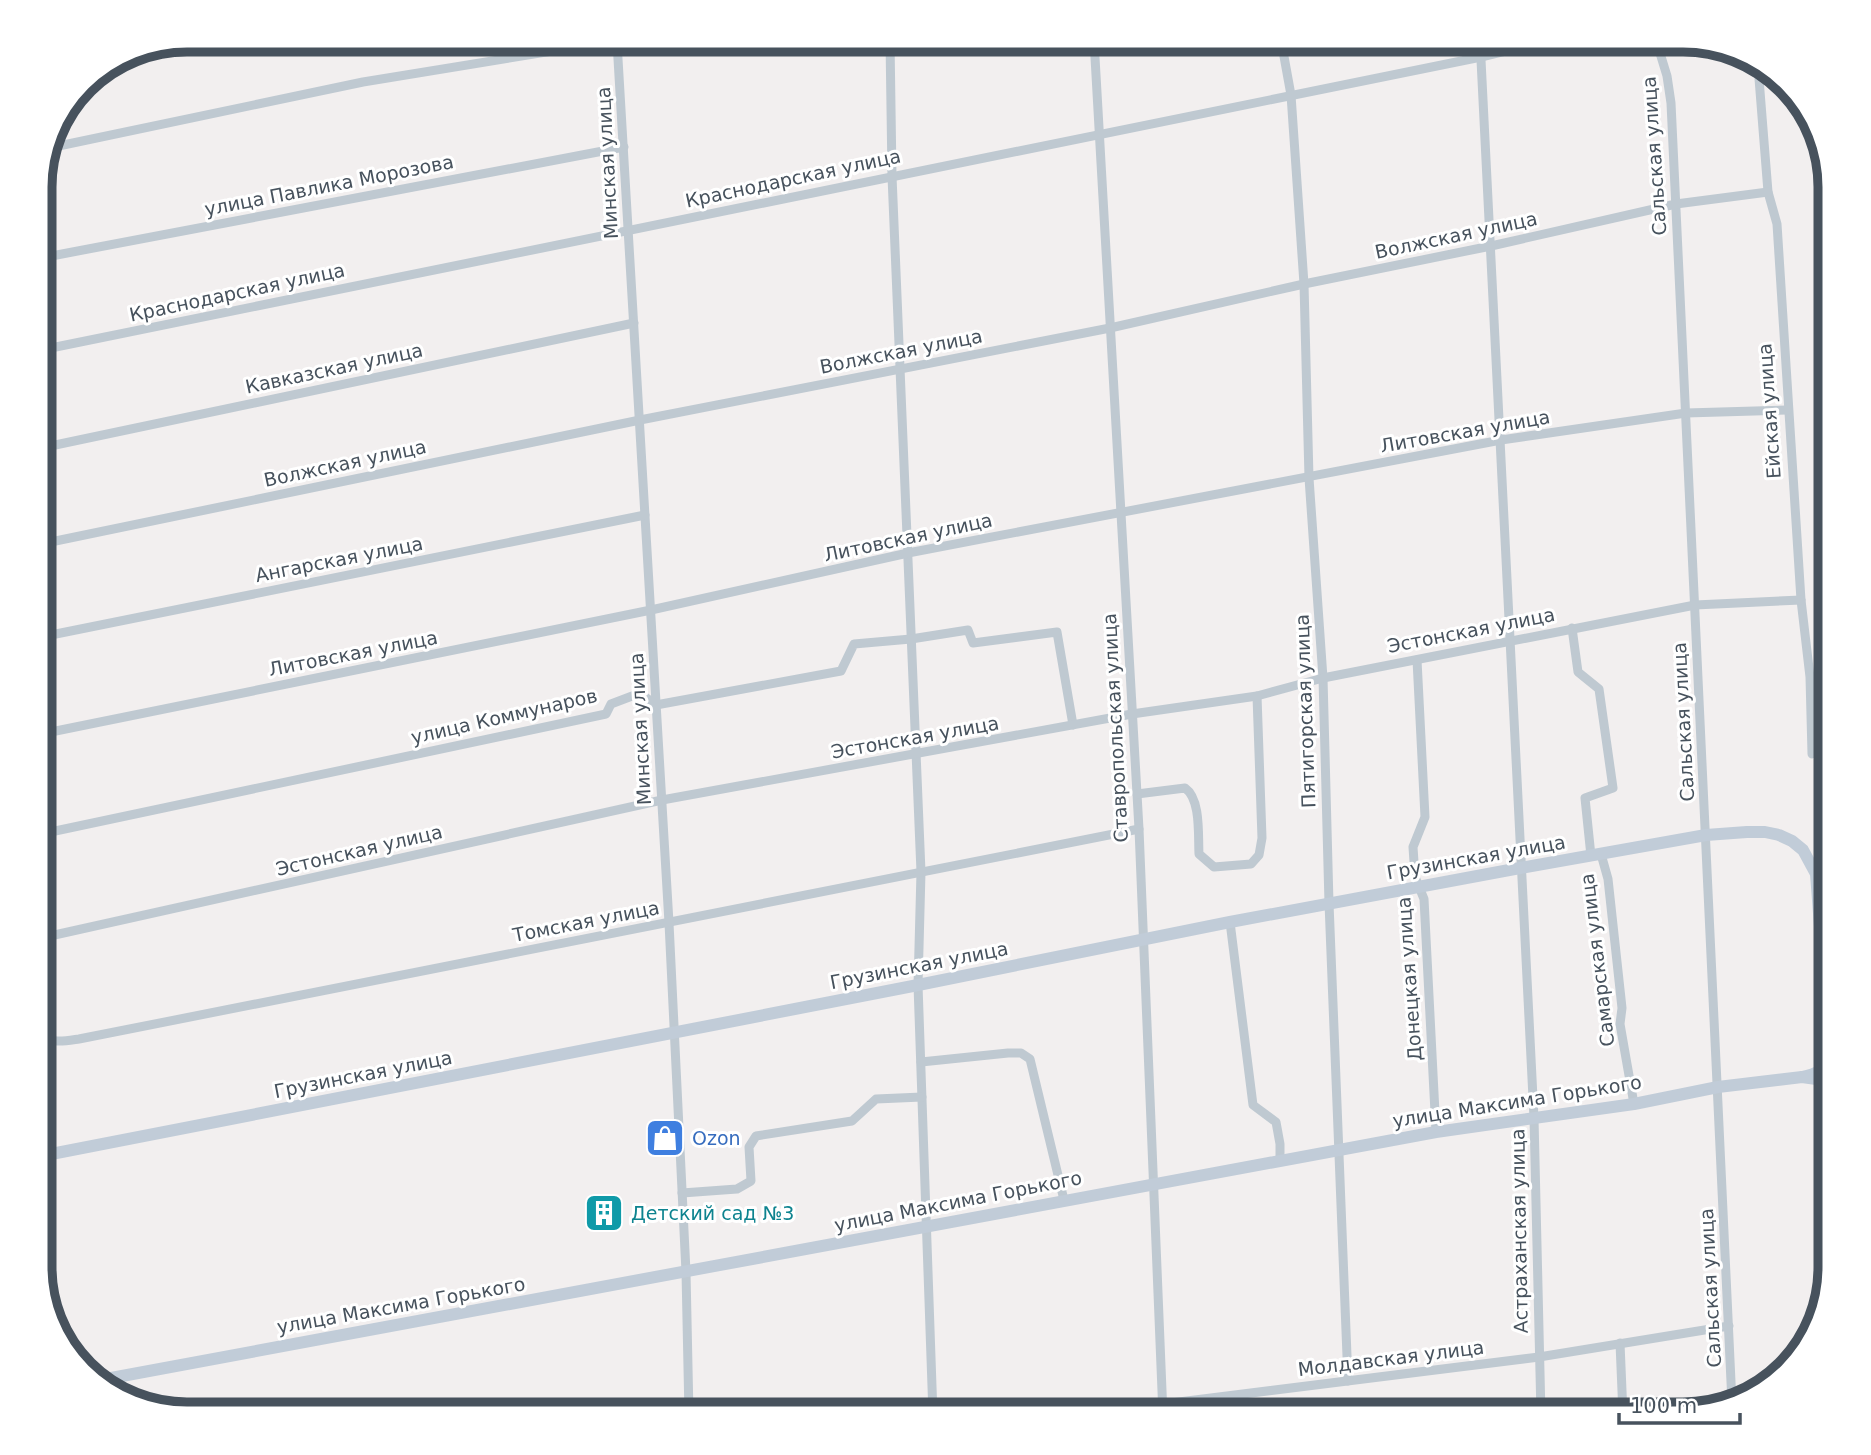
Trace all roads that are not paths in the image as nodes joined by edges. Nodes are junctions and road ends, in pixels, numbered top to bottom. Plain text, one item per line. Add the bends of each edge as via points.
1 (542, 52) edge
2 (620, 52) edge
3 (890, 52) edge
4 (1095, 52) edge
5 (1283, 52) edge
6 (1481, 52) edge
7 (1502, 52) edge
8 (1660, 52) edge
9 (1481, 57) junction
10 (1759, 76) edge
11 (1291, 95) junction
12 (1100, 134) junction
13 (60, 146) edge
14 (624, 147) junction
15 (892, 176) junction
16 (1768, 192) junction
17 (1676, 204) junction
18 (629, 230) junction
19 (1491, 246) junction
20 (53, 256) edge
21 (1304, 284) junction
22 (634, 323) junction
23 (1111, 328) junction
24 (53, 348) edge
25 (900, 369) junction
26 (1787, 410) junction
27 (1686, 413) junction
28 (640, 419) junction
29 (1501, 440) junction
30 (53, 445) edge
31 (1309, 478) junction
32 (1121, 512) junction
33 (645, 515) junction
34 (53, 541) edge
35 (908, 554) junction
36 (1801, 600) junction
37 (1695, 605) junction
38 (651, 610) junction
39 (1572, 628) junction
40 (53, 635) edge
41 (911, 639) junction
42 (1511, 642) junction
43 (1417, 660) junction
44 (1323, 678) junction
45 (1257, 696) junction
46 (656, 705) junction
47 (1132, 714) junction
48 (1073, 725) junction
49 (53, 732) edge
50 (916, 754) junction
51 (1812, 754) dead end
52 (1137, 794) junction
53 (662, 800) junction
54 (1139, 828) junction
55 (53, 831) edge
56 (1706, 835) junction
57 (1596, 855) junction
58 (1520, 868) junction
59 (921, 872) junction
60 (1419, 886) junction
61 (1818, 887) edge
62 (1329, 903) junction
63 (1230, 922) junction
64 (669, 923) junction
65 (53, 936) edge
66 (1143, 939) junction
67 (918, 985) junction
68 (674, 1032) junction
69 (53, 1041) edge
70 (921, 1062) junction
71 (1818, 1073) edge
72 (1802, 1077) junction
73 (1818, 1079) edge
74 (1718, 1087) junction
75 (922, 1097) junction
76 (1634, 1104) junction
77 (1534, 1118) junction
78 (1436, 1132) junction
79 (1339, 1149) junction
80 (53, 1154) edge
81 (1280, 1160) junction
82 (1154, 1184) junction
83 (682, 1193) junction
84 (1064, 1200) junction
85 (927, 1226) junction
86 (686, 1272) junction
87 (1729, 1326) junction
88 (1620, 1343) junction
89 (1539, 1357) junction
90 (110, 1378) edge
91 (1348, 1381) junction
92 (1732, 1393) edge
93 (689, 1402) edge
94 (933, 1402) edge
95 (1163, 1402) edge
96 (1179, 1402) edge
97 (1541, 1402) edge
98 (1622, 1402) edge

1 - 13 street via 363,82
2 - 14 street, Минская улица
3 - 15 street
4 - 12 street, Ставропольская улица
5 - 11 street, Пятигорская улица
6 - 9 street, Астраханская улица
7 - 9 street, Краснодарская улица
8 - 17 street, Сальская улица via 1671,103
9 - 11 street, Краснодарская улица
9 - 19 street, Астраханская улица
10 - 16 street, Ейская улица
11 - 12 street, Краснодарская улица
11 - 21 street, Пятигорская улица
12 - 15 street, Краснодарская улица
12 - 23 street, Ставропольская улица
14 - 18 street, Минская улица
14 - 20 street, улица Павлика Морозова
15 - 18 street, Краснодарская улица
15 - 25 street
16 - 17 street, Волжская улица
16 - 26 street, Ейская улица via 1777,224
17 - 19 street, Волжская улица
17 - 27 street, Сальская улица
18 - 22 street, Минская улица
18 - 24 street, Краснодарская улица
19 - 21 street, Волжская улица
19 - 29 street, Астраханская улица
21 - 23 street, Волжская улица
21 - 31 street, Пятигорская улица
22 - 28 street, Минская улица
22 - 30 street, Кавказская улица
23 - 25 street, Волжская улица
23 - 32 street, Ставропольская улица
25 - 28 street, Волжская улица
25 - 35 street
26 - 27 street, Литовская улица
26 - 36 street, Ейская улица
27 - 29 street, Литовская улица
27 - 37 street, Сальская улица
28 - 33 street, Минская улица
28 - 34 street, Волжская улица
29 - 31 street, Литовская улица
29 - 42 street, Астраханская улица
31 - 32 street, Литовская улица
31 - 44 street, Пятигорская улица
32 - 35 street, Литовская улица
32 - 47 street, Ставропольская улица
33 - 38 street, Минская улица
33 - 40 street, Ангарская улица
35 - 38 street, Литовская улица
35 - 41 street
36 - 37 street, Эстонская улица
36 - 51 street, Ейская улица
37 - 39 street, Эстонская улица
37 - 56 street, Сальская улица
38 - 46 street, Минская улица
38 - 49 street, Литовская улица
39 - 42 street, Эстонская улица
39 - 57 street, Самарская улица via 1578,672 1599,689 1613,788 1585,798
41 - 46 street, улица Коммунаров via 853,644 841,671
41 - 48 street, улица Коммунаров via 968,630 973,643 1057,632
41 - 50 street
42 - 43 street, Эстонская улица
42 - 58 street, Астраханская улица
43 - 44 street, Эстонская улица
43 - 60 street, Донецкая улица via 1424,817 1413,847
44 - 45 street, Эстонская улица
44 - 62 street, Пятигорская улица
45 - 47 street, Эстонская улица
45 - 52 street via 1262,838 1259,855 1251,864 1214,867 1199,854 1196,804 1185,788
46 - 53 street, Минская улица
46 - 55 street, улица Коммунаров via 640,693 611,704 607,715
47 - 48 street, Эстонская улица
47 - 52 street, Ставропольская улица
48 - 50 street, Эстонская улица
50 - 53 street, Эстонская улица
50 - 59 street
52 - 54 street, Ставропольская улица
53 - 64 street, Минская улица
53 - 65 street, Эстонская улица
54 - 59 street, Томская улица
54 - 66 street, Ставропольская улица
56 - 57 main road, Грузинская улица
56 - 61 main road, Грузинская улица via 1765,832 1792,841 1803,850
56 - 74 street, Сальская улица
57 - 58 main road, Грузинская улица
57 - 76 street, Самарская улица via 1608,879 1622,1008 1619,1024
58 - 60 main road, Грузинская улица
58 - 77 street, Астраханская улица
59 - 64 street, Томская улица
59 - 67 street
60 - 62 main road, Грузинская улица
60 - 78 street, Донецкая улица via 1424,899
62 - 63 main road, Грузинская улица
62 - 79 street, Пятигорская улица
63 - 66 main road, Грузинская улица
63 - 81 street via 1253,1105 1276,1122
64 - 68 street, Минская улица
64 - 69 street, Томская улица
66 - 67 main road, Грузинская улица
66 - 82 street, Ставропольская улица
67 - 68 main road, Грузинская улица
67 - 70 street
68 - 80 main road, Грузинская улица
68 - 83 street, Минская улица
70 - 75 street
70 - 84 street via 1021,1052 1030,1059
71 - 72 main road
72 - 73 main road, улица Максима Горького
72 - 74 main road, улица Максима Горького
74 - 76 main road, улица Максима Горького
74 - 87 street, Сальская улица
75 - 83 street via 876,1099 852,1121 756,1136 749,1147 751,1181 737,1189
75 - 85 street
76 - 77 main road, улица Максима Горького
77 - 78 main road, улица Максима Горького
77 - 89 street, Астраханская улица
78 - 79 main road, улица Максима Горького
79 - 81 main road, улица Максима Горького
79 - 91 street, Пятигорская улица
81 - 82 main road, улица Максима Горького
82 - 84 main road, улица Максима Горького
82 - 95 street, Ставропольская улица
83 - 86 street, Минская улица
84 - 85 main road, улица Максима Горького
85 - 86 main road, улица Максима Горького
85 - 94 street
86 - 90 main road, улица Максима Горького
86 - 93 street, Минская улица
87 - 88 street, Молдавская улица
87 - 92 street, Сальская улица
88 - 89 street, Молдавская улица
88 - 98 street
89 - 91 street, Молдавская улица
89 - 97 street, Астраханская улица
91 - 96 street, Молдавская улица

